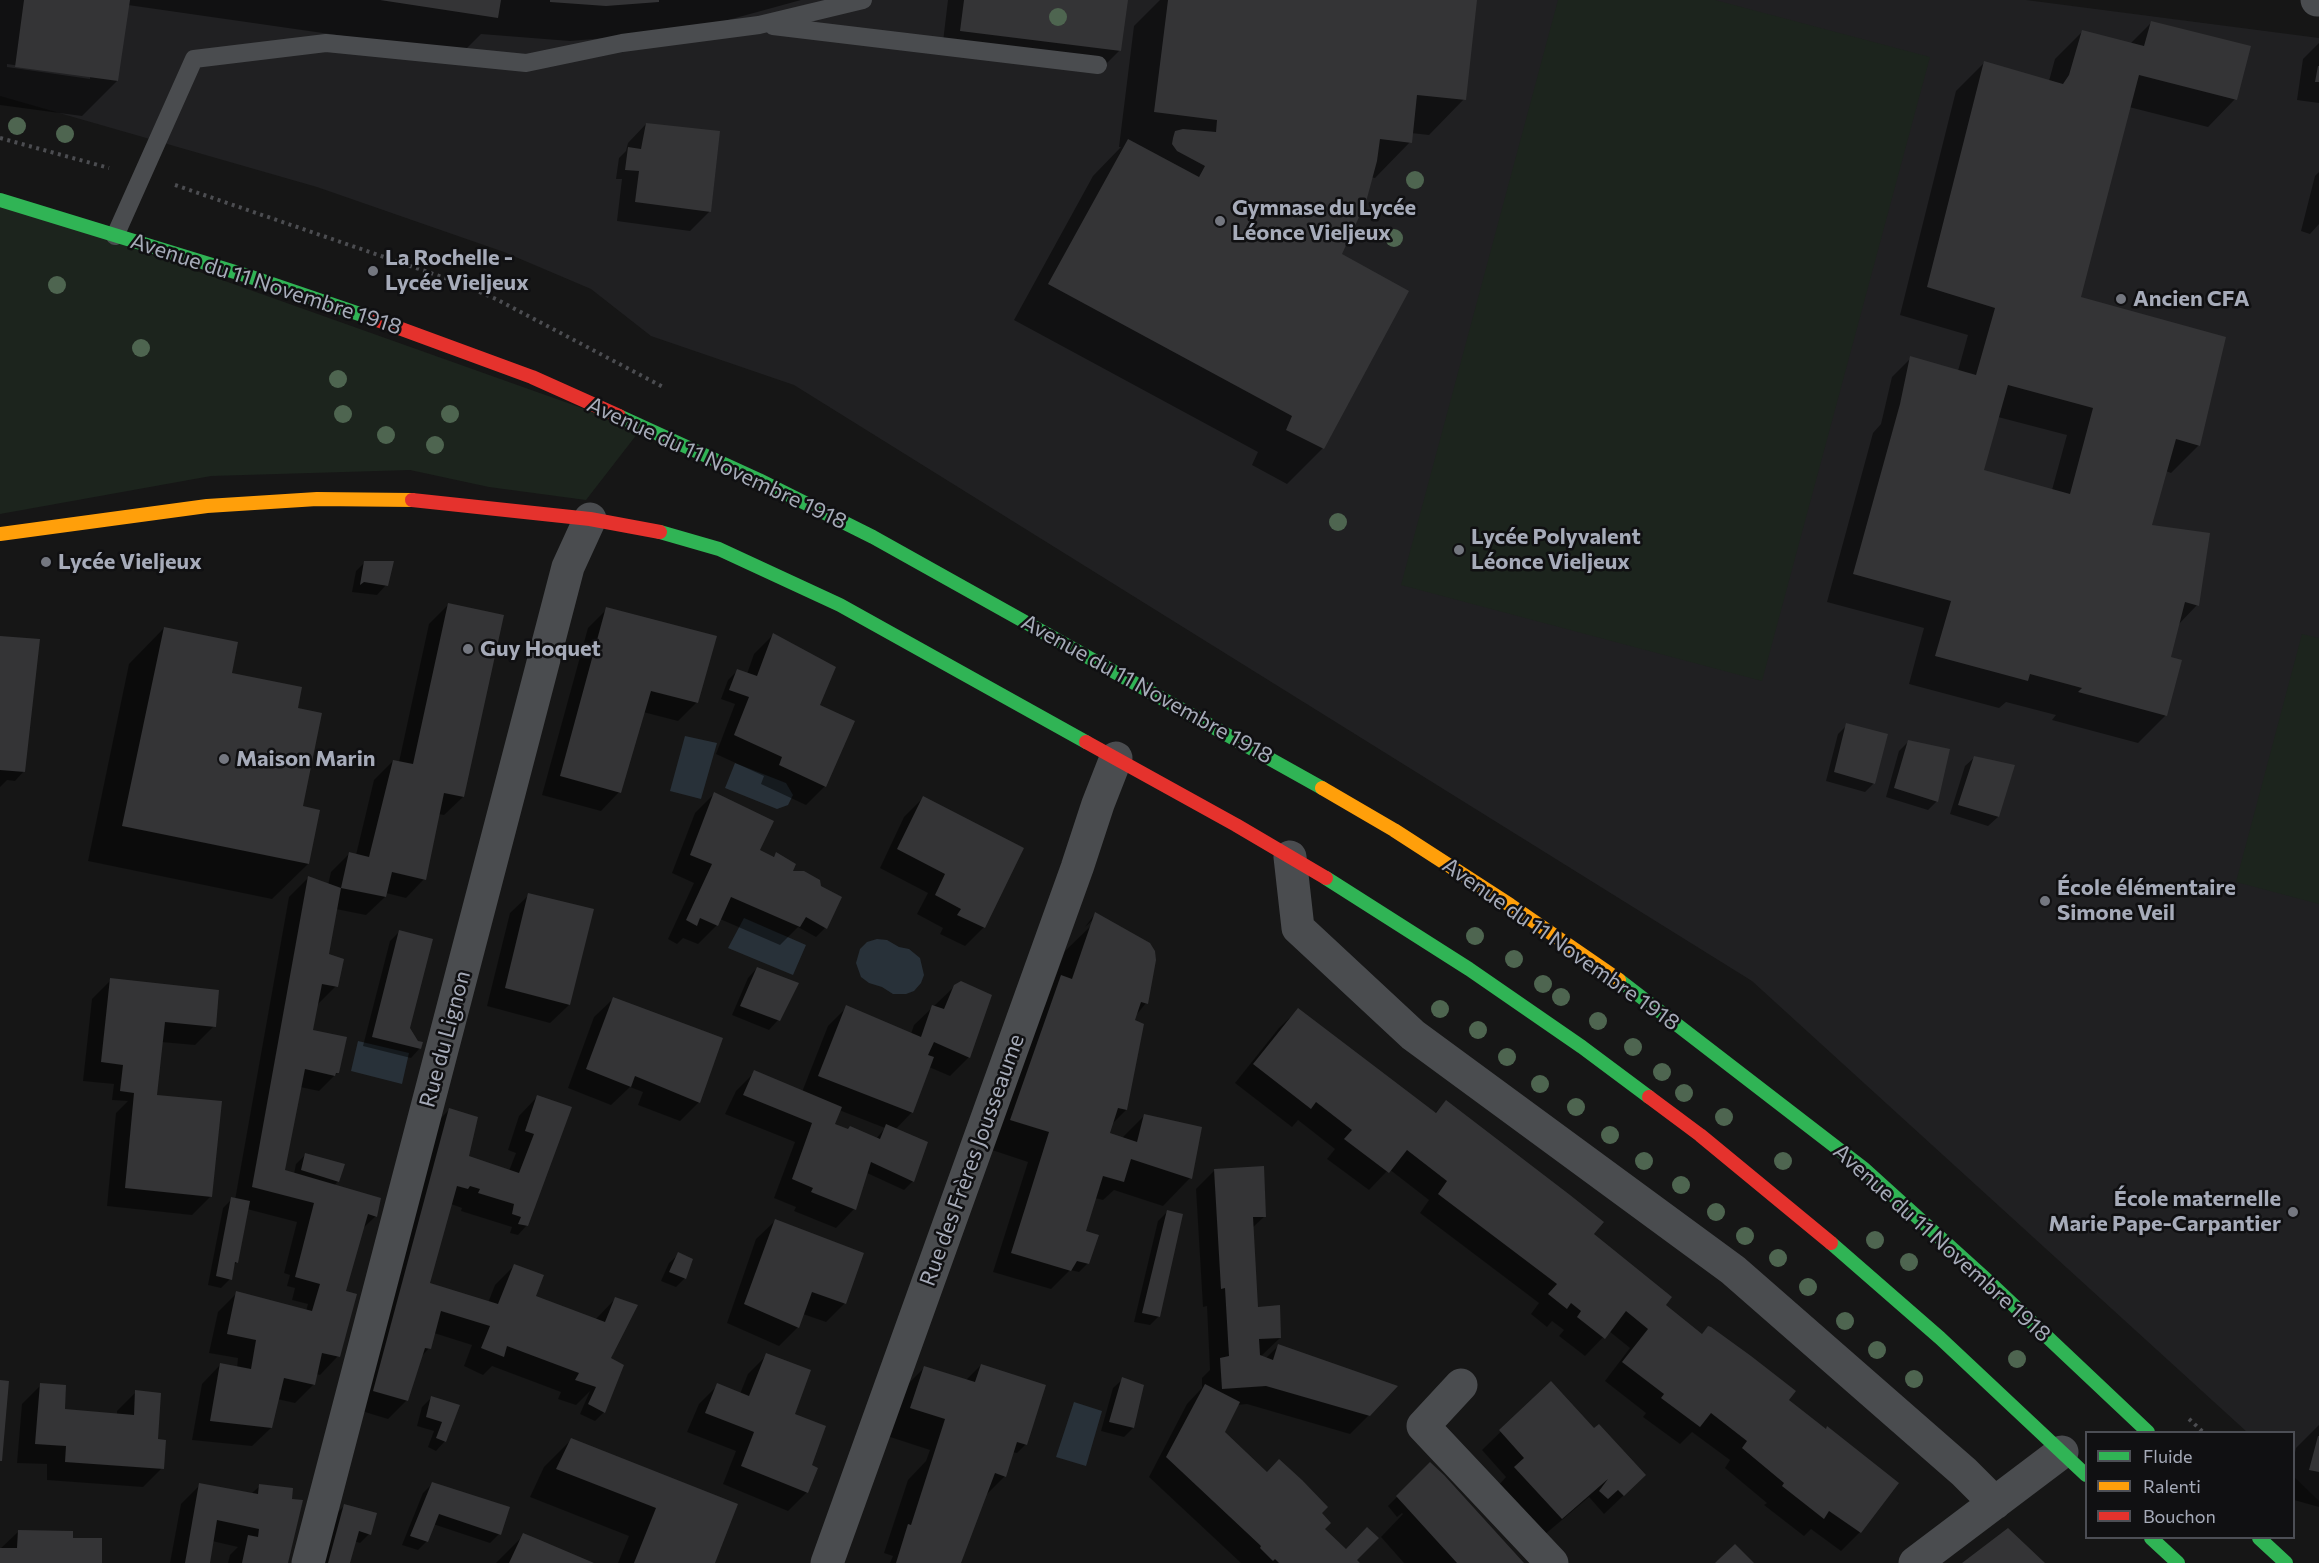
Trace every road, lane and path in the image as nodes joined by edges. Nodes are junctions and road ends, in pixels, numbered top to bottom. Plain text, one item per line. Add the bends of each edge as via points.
1 (862, 0) edge
2 (759, 25) junction
3 (1098, 65) dead end
4 (0, 200) edge
5 (115, 236) junction
6 (590, 519) junction
7 (0, 534) edge
8 (1116, 758) junction
9 (1290, 856) junction
10 (1461, 1385) dead end
11 (2147, 1431) edge
12 (2062, 1452) junction
13 (2085, 1474) edge
14 (1995, 1503) junction
15 (2152, 1539) edge
16 (2260, 1539) edge
17 (308, 1563) edge
18 (827, 1563) edge
19 (1552, 1563) edge
20 (1915, 1563) edge
21 (2178, 1563) edge
22 (2286, 1563) edge

1 - 2 lane
2 - 3 lane
2 - 5 lane via 622,43 526,63 326,43 194,59
4 - 5 main road, Avenue du 11 Novembre 1918
5 - 11 main road, Avenue du 11 Novembre 1918 via 416,333 532,377 759,480 957,583 1394,830 1625,984 1863,1168
6 - 7 main road via 400,499 317,499 207,506
6 - 8 main road via 656,531 719,549 849,611
6 - 17 street, Rue du Lignon via 568,567
8 - 9 main road
8 - 18 street, Rue des Frères Jousseaume
9 - 12 main road via 1468,969 1700,1135 1816,1228
9 - 14 street via 1298,928 1413,1035 1733,1270
10 - 19 street via 1423,1426
12 - 13 main road
12 - 14 street
14 - 20 street
15 - 21 main road
16 - 22 main road

